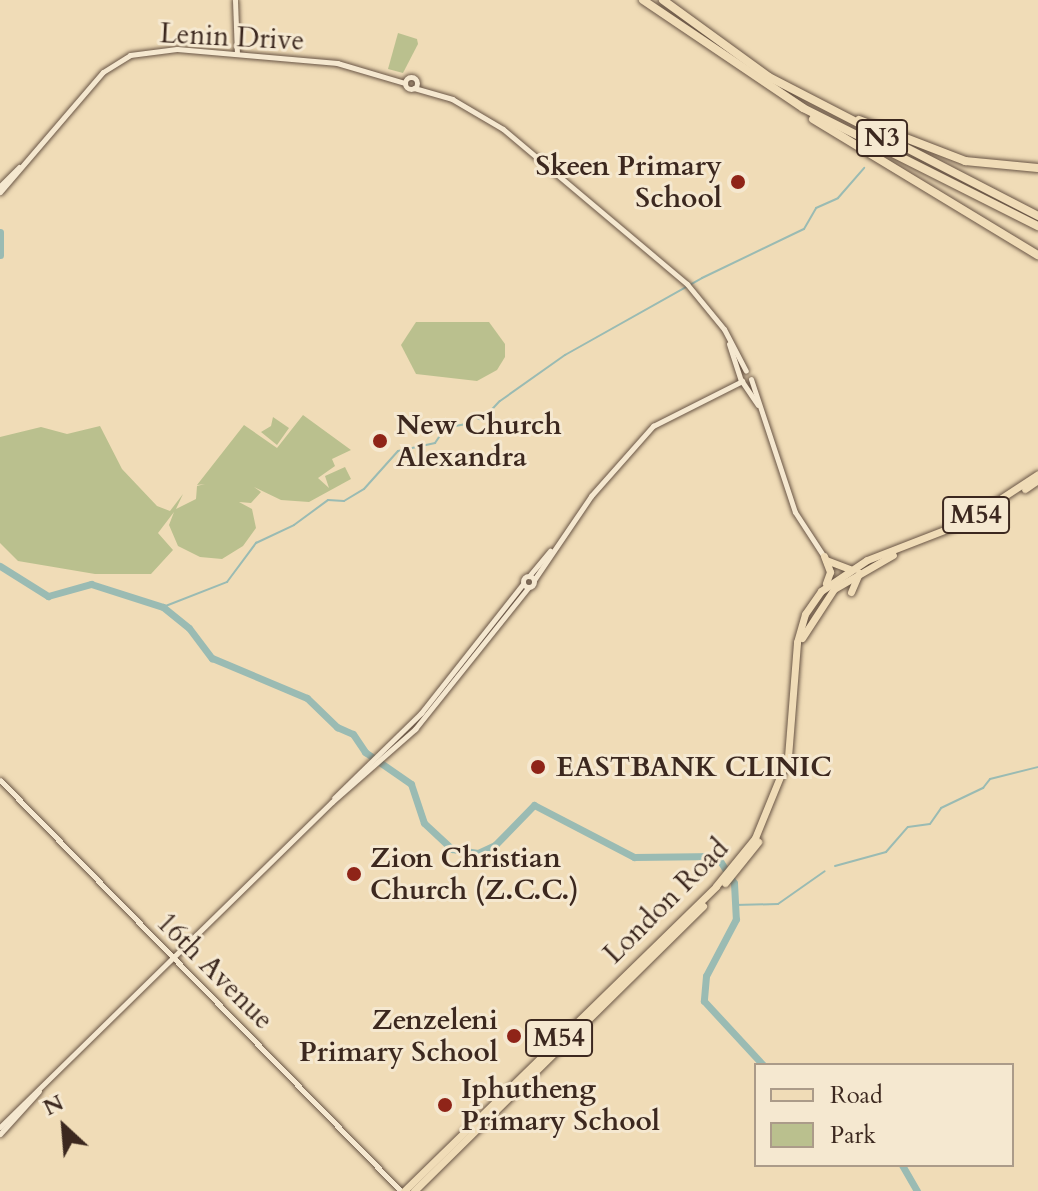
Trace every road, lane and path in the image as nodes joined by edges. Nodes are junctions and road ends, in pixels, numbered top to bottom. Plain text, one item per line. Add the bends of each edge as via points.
1 (235, 0) edge
2 (643, 0) edge
3 (663, 0) edge
4 (732, 50) junction
5 (237, 54) junction
6 (736, 66) junction
7 (406, 81) junction
8 (416, 85) junction
9 (1038, 168) edge
10 (4, 184) edge
11 (0, 192) edge
12 (1038, 216) edge
13 (1038, 226) edge
14 (1038, 255) edge
15 (744, 377) junction
16 (1038, 474) edge
17 (1038, 480) edge
18 (825, 558) junction
19 (867, 566) junction
20 (850, 569) junction
21 (840, 580) junction
22 (824, 593) junction
23 (0, 780) edge
24 (717, 888) junction
25 (172, 957) junction
26 (41, 1087) junction
27 (0, 1127) edge
28 (0, 1134) edge
29 (403, 1191) edge
30 (414, 1191) edge

1 - 5 street
2 - 6 highway, N3
3 - 4 highway, N3
4 - 9 highway via 841,111 929,150 981,164
4 - 12 highway, N3 via 808,99
5 - 7 street, Lenin Drive via 345,64
5 - 10 street, Lenin Drive via 177,49 120,60 103,72
6 - 13 highway, N3 via 803,108
6 - 14 highway via 774,95
7 - 8 street
7 - 8 street via 413,77
8 - 15 street via 503,129 692,288 724,329
10 - 11 street, Lenin Drive
15 - 18 street via 767,419 795,512
15 - 25 street via 653,426 596,490 423,719 365,768
16 - 20 main road, London Road / M54 via 965,522
17 - 19 main road, London Road / M54 via 972,520
18 - 20 main road
18 - 21 street
18 - 22 main road via 830,576
19 - 21 main road, London Road / M54
19 - 22 main road via 855,577 851,592
20 - 21 main road, London Road / M54
21 - 22 main road, London Road / M54
22 - 24 main road, London Road / M54 via 799,650 796,732 786,778 767,825
23 - 25 street, 16th Avenue
24 - 29 main road, London Road / M54
24 - 30 main road, London Road / M54
25 - 26 street
25 - 29 street, 16th Avenue
26 - 27 street
26 - 28 street

